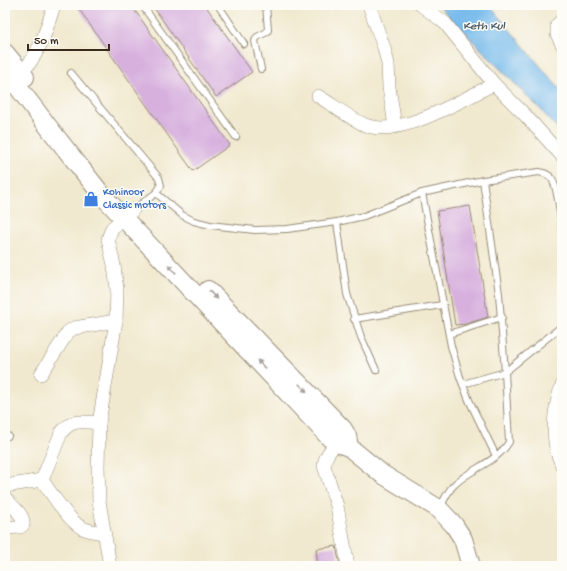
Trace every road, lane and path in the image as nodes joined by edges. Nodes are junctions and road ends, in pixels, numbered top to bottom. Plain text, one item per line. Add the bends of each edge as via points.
1 (54, 5) edge
2 (142, 5) edge
3 (218, 5) edge
4 (266, 5) edge
5 (369, 5) edge
6 (421, 5) edge
7 (562, 20) edge
8 (244, 44) dead end
9 (562, 44) edge
10 (5, 53) edge
11 (260, 69) dead end
12 (71, 73) dead end
13 (13, 75) edge
14 (494, 84) junction
15 (318, 96) dead end
16 (395, 126) junction
17 (236, 136) dead end
18 (562, 156) edge
19 (483, 180) junction
20 (156, 193) junction
21 (422, 193) junction
22 (128, 214) junction
23 (337, 222) junction
24 (562, 227) edge
25 (442, 305) junction
26 (502, 317) junction
27 (354, 319) junction
28 (116, 320) junction
29 (562, 326) edge
30 (449, 334) junction
31 (376, 370) dead end
32 (505, 372) junction
33 (41, 374) dead end
34 (463, 384) junction
35 (562, 385) edge
36 (99, 423) junction
37 (343, 445) junction
38 (496, 456) junction
39 (562, 466) edge
40 (5, 476) edge
41 (42, 480) junction
42 (19, 483) junction
43 (5, 486) edge
44 (5, 498) edge
45 (439, 508) junction
46 (5, 528) edge
47 (104, 534) junction
48 (110, 566) edge
49 (348, 566) edge
50 (471, 566) edge

1 - 13 street via 43,40 33,60
2 - 17 lane
3 - 8 lane
4 - 11 lane via 268,30 255,41
5 - 16 street via 385,53
6 - 14 street via 445,23
7 - 9 street via 556,30
10 - 13 main road
12 - 20 lane via 159,178 160,186
13 - 22 main road via 108,184
14 - 16 street via 426,117
14 - 18 street
15 - 16 street via 365,125 376,128
19 - 21 lane
19 - 24 lane via 546,173 552,178 555,186
19 - 26 lane
20 - 22 lane
20 - 23 lane via 182,215 210,225 255,230 287,229
21 - 23 lane via 364,216
21 - 25 lane
22 - 28 street via 112,228 108,239 117,290
22 - 37 main road via 343,429 347,436
23 - 27 lane via 347,294
25 - 27 lane
25 - 30 lane
26 - 30 lane
26 - 32 lane
27 - 31 lane
28 - 33 street via 74,328 68,332
28 - 36 street
29 - 32 lane
30 - 34 lane
32 - 34 lane
32 - 38 lane via 509,442
34 - 38 lane
35 - 39 street via 554,421 556,448
36 - 41 street via 77,422 65,427
36 - 47 street via 99,501
37 - 45 main road via 382,474
37 - 49 street via 329,452 324,466 337,506
38 - 45 lane via 456,483
40 - 42 street
41 - 42 street
41 - 47 street via 81,527
42 - 43 street
44 - 46 street via 24,522 20,527
45 - 50 main road via 463,539
47 - 48 street

